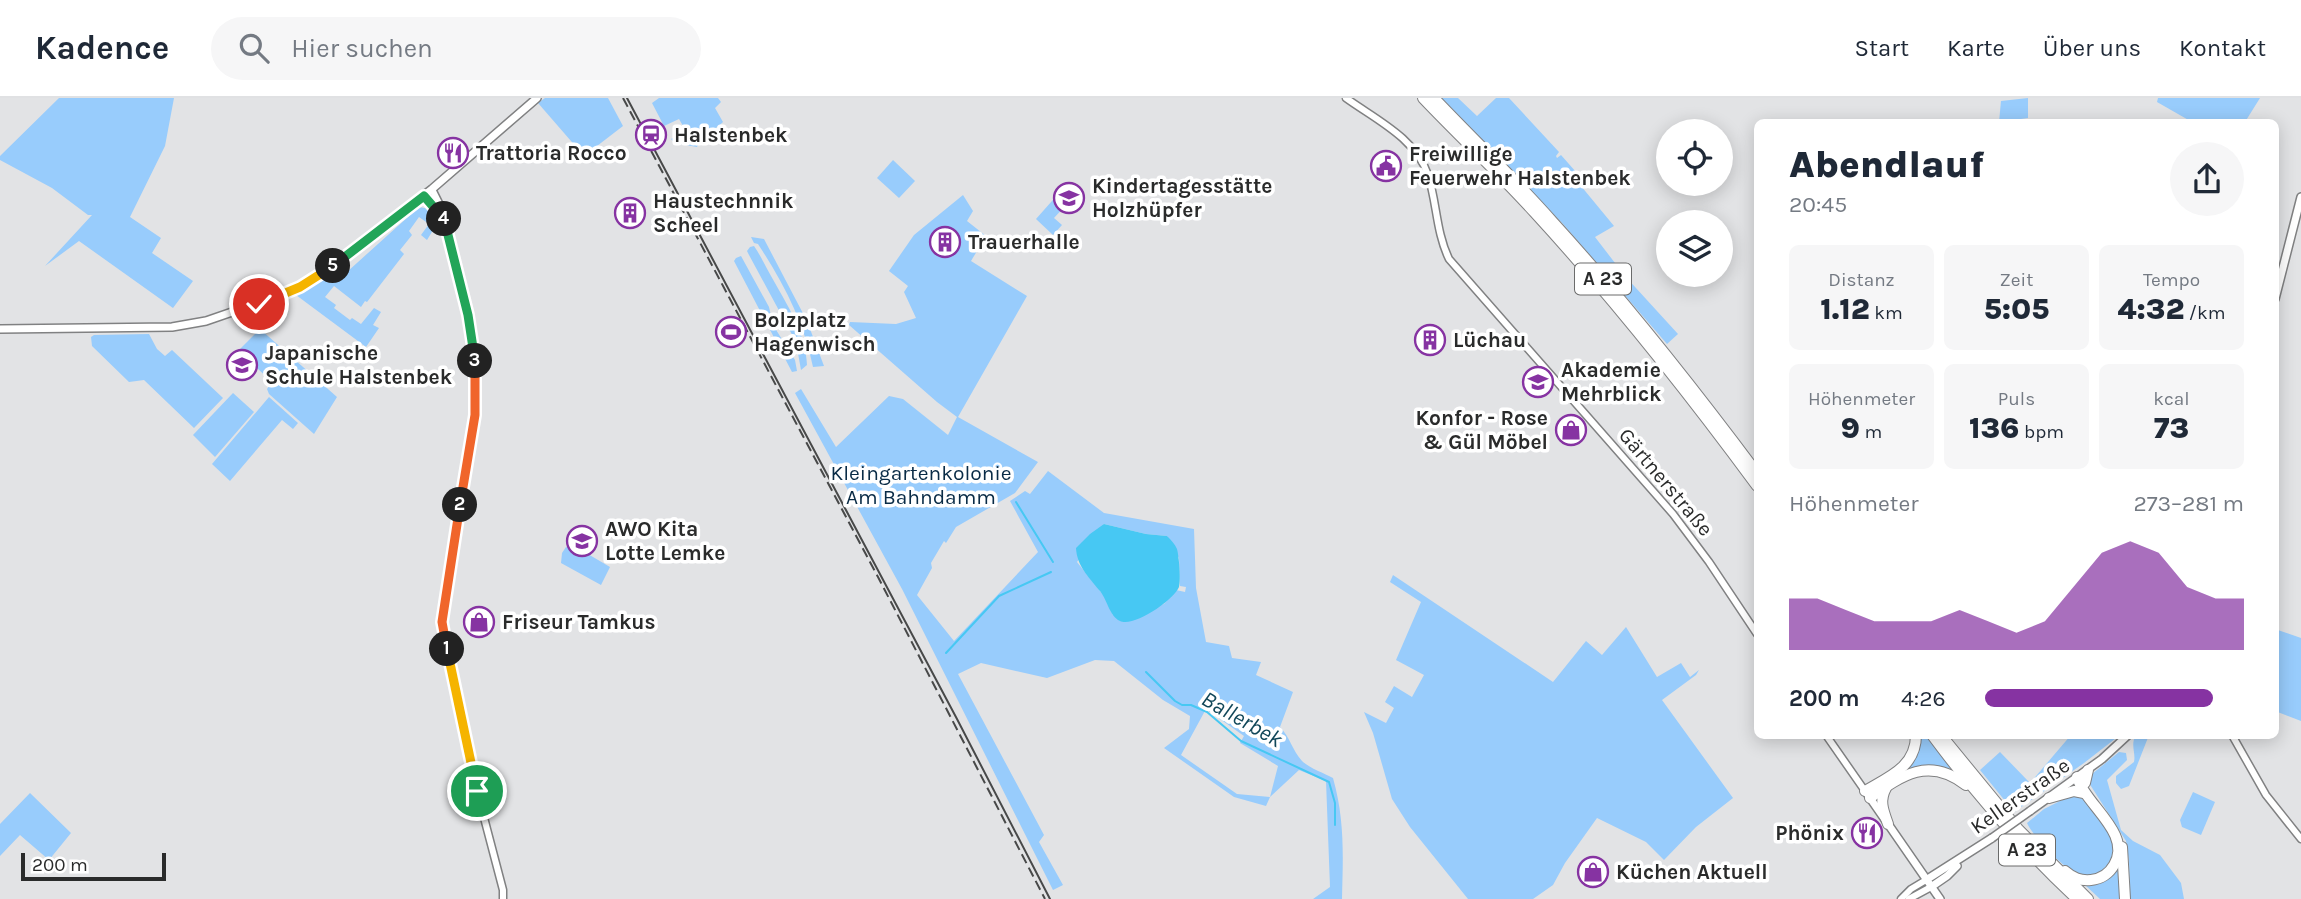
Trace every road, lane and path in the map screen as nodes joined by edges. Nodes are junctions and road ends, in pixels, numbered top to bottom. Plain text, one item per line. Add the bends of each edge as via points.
1 (537, 98) edge
2 (1346, 98) edge
3 (1423, 98) edge
4 (1434, 98) edge
5 (432, 189) junction
6 (424, 196) junction
7 (2301, 197) edge
8 (444, 219) junction
9 (2279, 283) edge
10 (0, 329) edge
11 (1754, 469) edge
12 (1754, 482) edge
13 (1754, 630) edge
14 (1829, 739) edge
15 (1916, 739) edge
16 (1935, 739) edge
17 (1944, 739) edge
18 (2124, 739) edge
19 (2234, 739) edge
20 (2088, 770) joint
21 (1892, 782) junction
22 (2082, 785) junction
23 (1868, 795) junction
24 (1980, 797) junction
25 (2049, 798) junction
26 (1888, 824) junction
27 (2301, 839) edge
28 (2030, 841) junction
29 (1929, 883) junction
30 (503, 899) edge
31 (1901, 899) edge
32 (1909, 899) edge
33 (1940, 899) edge
34 (2077, 899) edge
35 (2088, 899) edge
36 (2125, 899) edge

1 - 5 main road
2 - 13 street, Gärtnerstraße via 1410,145 1427,172 1442,243 1453,265 1674,514
3 - 12 highway, A 23 via 1569,251 1665,365
4 - 11 highway, A 23 via 1583,256
5 - 6 main road
5 - 8 street
6 - 8 street
6 - 10 main road via 312,281 196,324
7 - 9 main road
8 - 30 street via 468,315 475,415 442,622
14 - 23 street
15 - 23 highway via 1909,762
16 - 24 highway, A 23
17 - 28 highway, A 23
18 - 20 main road, Kellerstraße
19 - 27 street via 2266,795
20 - 22 highway
21 - 23 highway
21 - 24 highway via 1910,772 1936,771 1958,779
21 - 26 highway via 1881,798
22 - 25 main road, Kellerstraße
22 - 25 highway
22 - 28 highway via 2116,839 2117,858 2106,874 2093,880 2072,877
22 - 36 highway via 2121,843
23 - 26 main road
24 - 34 highway, A 23
25 - 29 main road, Kellerstraße, bridge
26 - 29 main road
28 - 35 highway, A 23
29 - 31 street via 1915,886
29 - 32 street
29 - 33 main road

